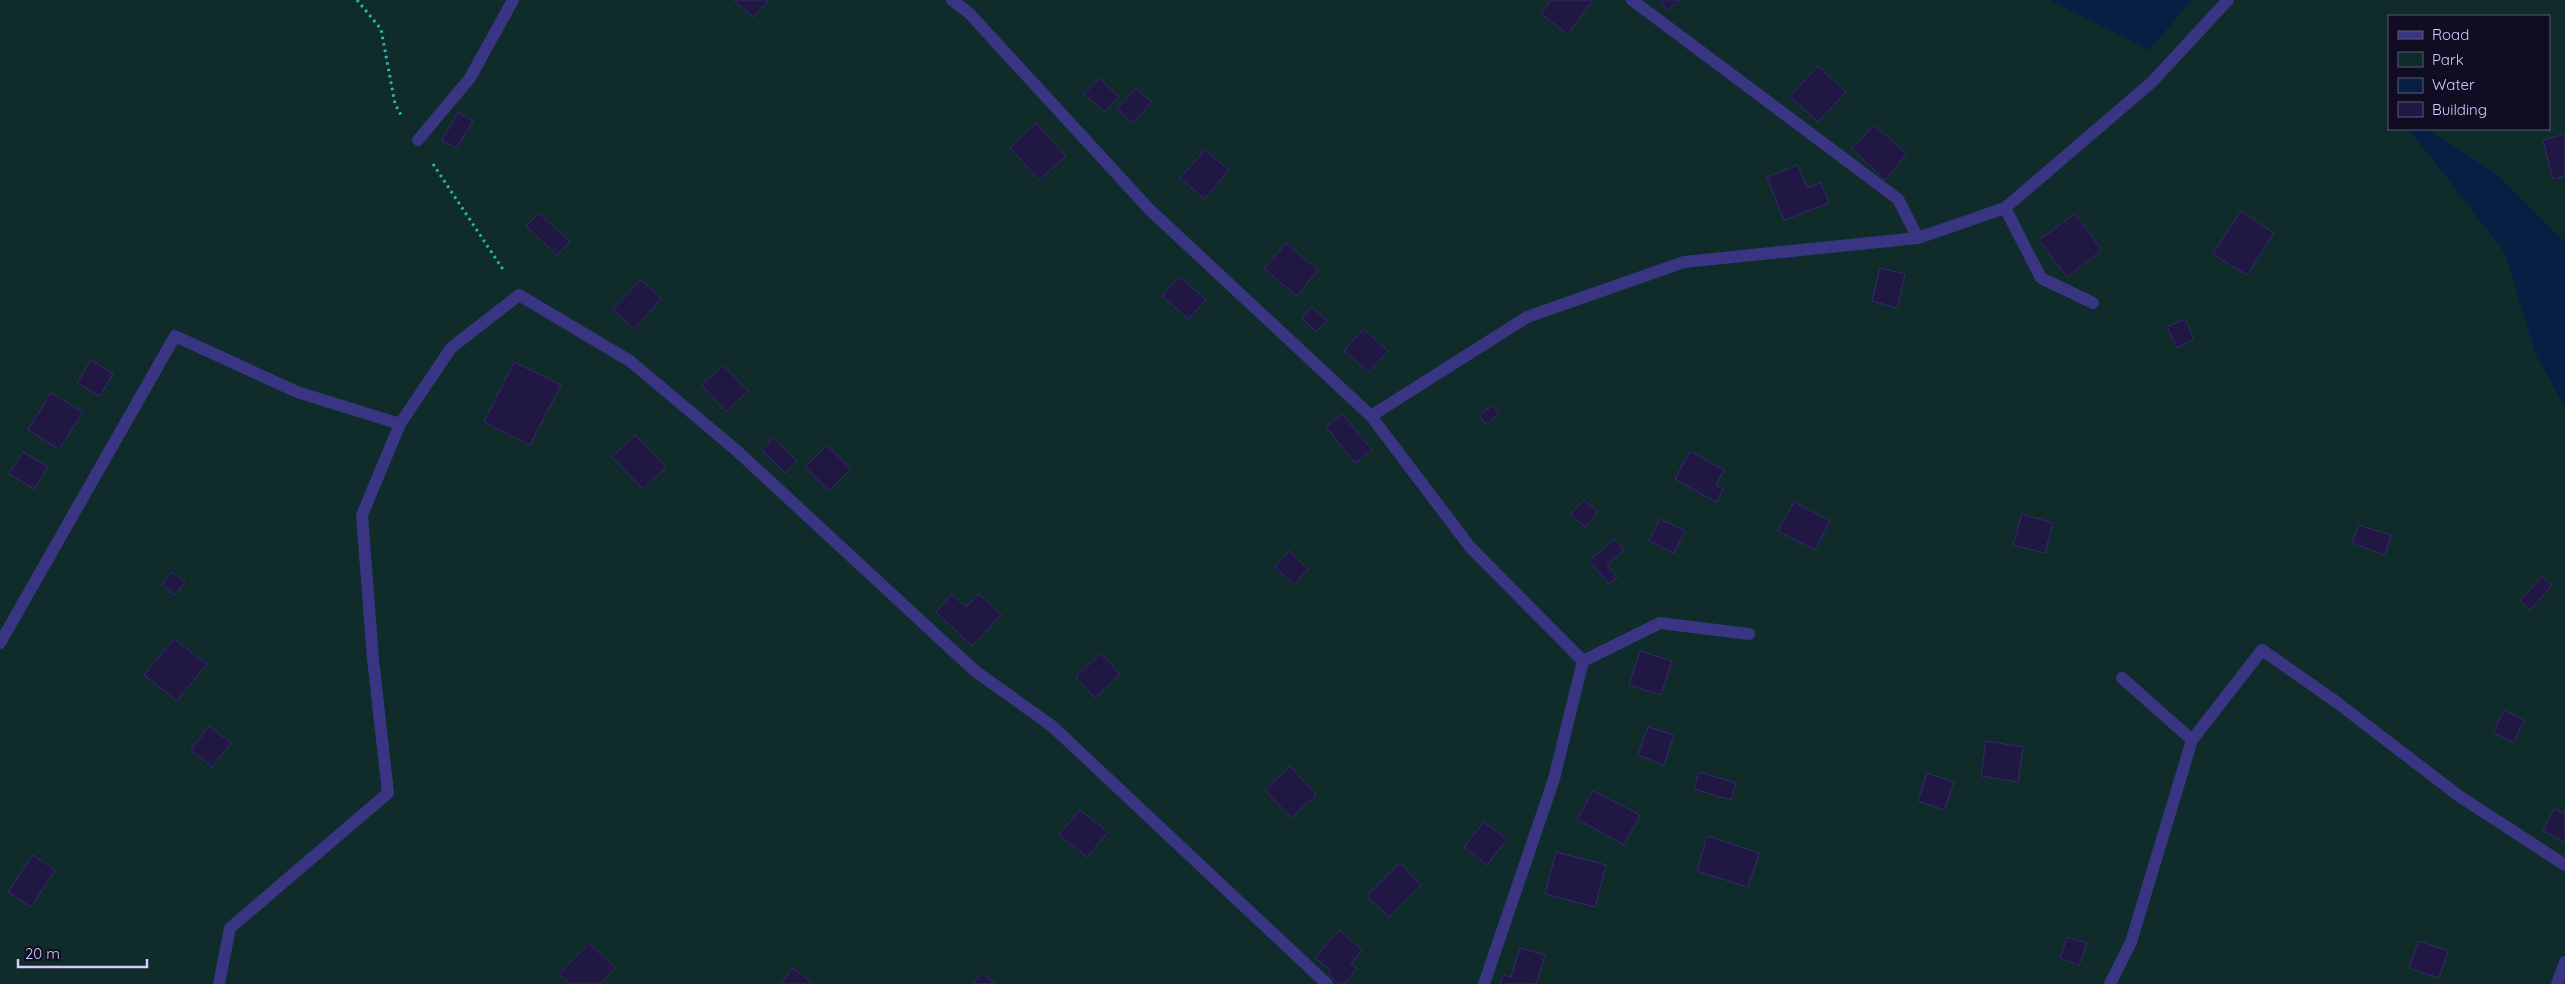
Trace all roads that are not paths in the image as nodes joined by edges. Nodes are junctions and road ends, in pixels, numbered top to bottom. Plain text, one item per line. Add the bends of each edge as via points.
1 (513, 0) edge
2 (952, 0) edge
3 (1632, 0) edge
4 (2228, 0) edge
5 (418, 140) dead end
6 (2005, 208) junction
7 (1918, 238) junction
8 (2093, 303) dead end
9 (1371, 416) junction
10 (400, 424) junction
11 (1749, 634) dead end
12 (0, 643) edge
13 (1583, 661) junction
14 (2122, 678) dead end
15 (2192, 740) junction
16 (2565, 865) edge
17 (2565, 962) edge
18 (219, 984) edge
19 (1327, 984) edge
20 (1484, 984) edge
21 (2110, 984) edge
22 (2557, 984) edge

1 - 5 lane via 470,78
2 - 9 lane via 969,13 1148,209
3 - 7 lane via 1898,199
4 - 6 lane via 2152,82
6 - 7 lane
6 - 8 lane via 2041,278
7 - 9 lane via 1684,262 1527,317
9 - 13 lane via 1470,547
10 - 12 lane via 297,392 175,336
10 - 18 lane via 362,515 388,793 230,928
10 - 19 lane via 452,348 519,295 630,361 736,450 974,671 1052,726
11 - 13 lane via 1660,623
13 - 20 lane via 1554,779
14 - 15 lane
15 - 16 lane via 2262,650 2459,796
15 - 21 lane via 2131,942
17 - 22 lane

